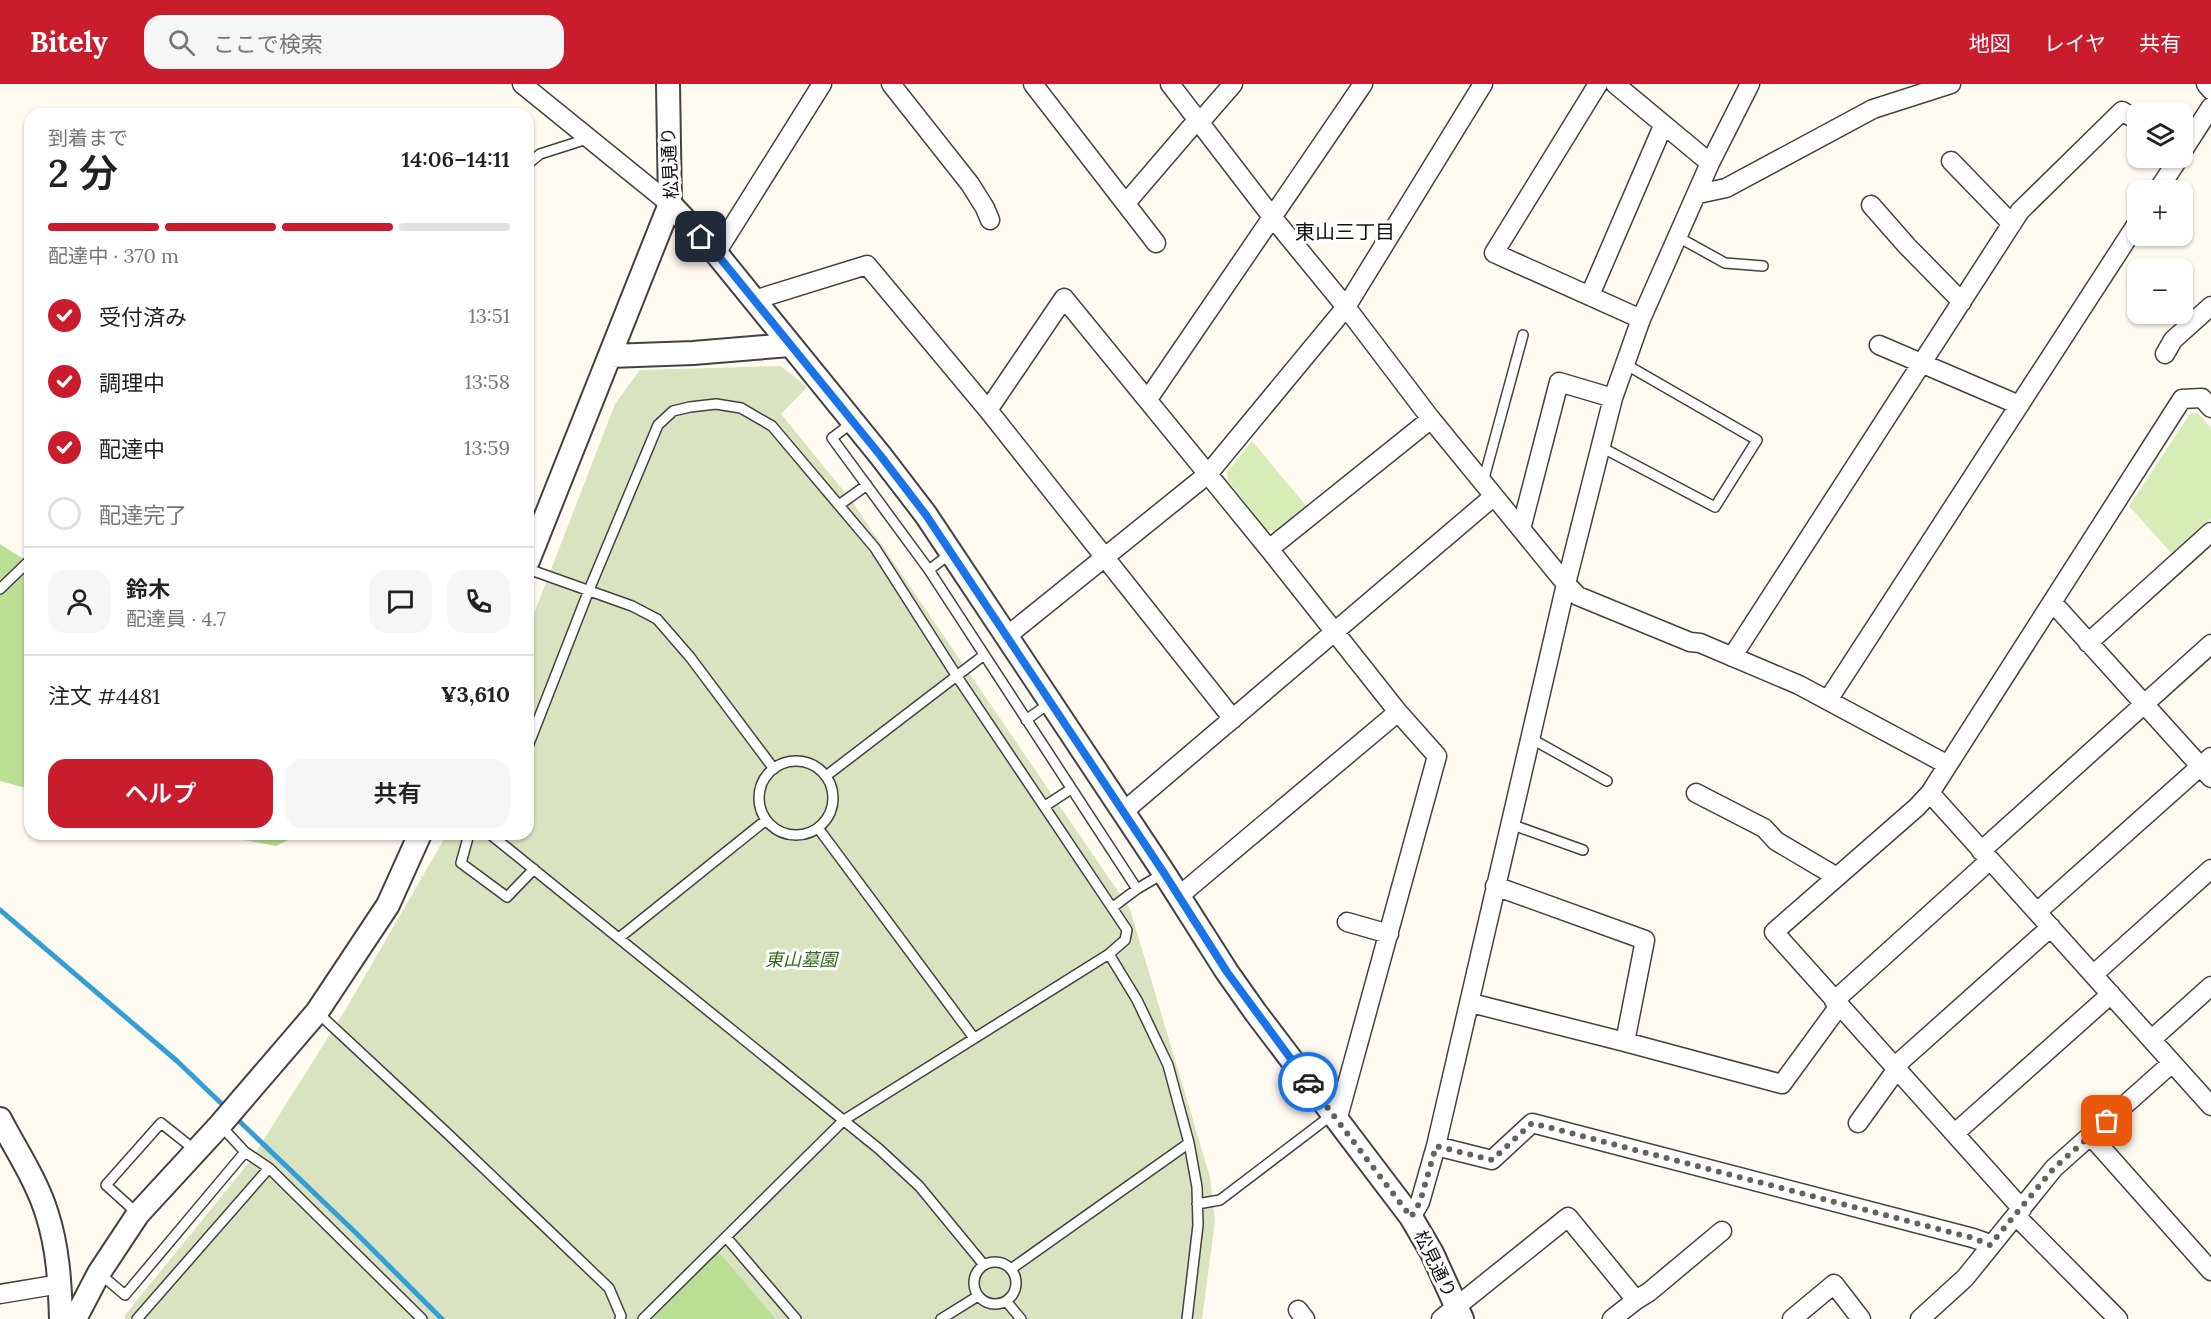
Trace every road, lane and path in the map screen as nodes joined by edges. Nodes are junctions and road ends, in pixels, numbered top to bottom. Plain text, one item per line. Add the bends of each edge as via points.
1 (522, 84) edge
2 (668, 84) edge
3 (822, 84) edge
4 (891, 84) edge
5 (1033, 84) edge
6 (1170, 84) edge
7 (1233, 84) edge
8 (1363, 84) edge
9 (1483, 84) edge
10 (1598, 84) edge
11 (1615, 84) edge
12 (1750, 84) edge
13 (1951, 84) edge
14 (2206, 84) edge
15 (2211, 90) edge
16 (2211, 107) edge
17 (2127, 114) edge
18 (1199, 121) junction
19 (1663, 126) junction
20 (2193, 135) edge
21 (587, 139) junction
22 (534, 159) edge
23 (1951, 160) dead end
24 (1710, 163) junction
25 (1698, 194) junction
26 (1126, 203) junction
27 (670, 204) junction
28 (1871, 206) dead end
29 (1273, 218) junction
30 (990, 220) dead end
31 (2012, 224) junction
32 (1678, 237) junction
33 (2127, 239) edge
34 (1156, 243) dead end
35 (716, 253) junction
36 (1763, 266) dead end
37 (1590, 295) junction
38 (754, 300) junction
39 (1962, 302) junction
40 (2211, 306) edge
41 (1346, 307) junction
42 (1641, 319) junction
43 (1523, 335) dead end
44 (790, 345) junction
45 (1879, 345) dead end
46 (2165, 354) dead end
47 (610, 356) junction
48 (1922, 362) junction
49 (1625, 364) junction
50 (1613, 398) junction
51 (1148, 399) junction
52 (2019, 405) junction
53 (2211, 408) edge
54 (988, 410) junction
55 (1431, 419) junction
56 (853, 422) junction
57 (1601, 447) junction
58 (1208, 474) junction
59 (867, 485) junction
60 (1489, 489) junction
61 (839, 505) junction
62 (1521, 529) junction
63 (2211, 532) edge
64 (534, 546) edge
65 (1269, 549) junction
66 (951, 553) junction
67 (1104, 557) junction
68 (24, 566) edge
69 (929, 570) junction
70 (534, 571) edge
71 (1566, 584) junction
72 (0, 589) edge
73 (589, 590) junction
74 (2053, 603) junction
75 (1335, 633) junction
76 (1007, 636) junction
77 (2088, 643) junction
78 (2211, 644) edge
79 (984, 655) junction
80 (1731, 657) junction
81 (956, 675) junction
82 (1828, 700) junction
83 (1051, 702) junction
84 (2144, 704) junction
85 (1398, 712) junction
86 (1233, 718) junction
87 (1026, 720) junction
88 (534, 731) edge
89 (1530, 738) junction
90 (1948, 765) junction
91 (2208, 767) edge
92 (774, 769) junction
93 (826, 776) junction
94 (1607, 781) dead end
95 (1071, 789) junction
96 (1696, 793) dead end
97 (1930, 793) junction
98 (1045, 806) junction
99 (1123, 812) junction
100 (766, 820) junction
101 (1510, 824) junction
102 (818, 828) junction
103 (417, 840) edge
104 (467, 840) edge
105 (498, 840) edge
106 (1583, 850) dead end
107 (1985, 856) junction
108 (534, 869) junction
109 (2211, 869) edge
110 (1164, 873) junction
111 (1837, 877) junction
112 (1495, 886) junction
113 (1137, 889) junction
114 (1179, 896) junction
115 (1113, 907) junction
116 (2037, 912) junction
117 (1347, 922) dead end
118 (2051, 927) junction
119 (1389, 934) junction
120 (619, 938) junction
121 (1109, 954) junction
122 (2094, 974) junction
123 (2211, 986) edge
124 (2111, 994) junction
125 (1471, 1003) junction
126 (1836, 1004) junction
127 (317, 1012) junction
128 (974, 1038) junction
129 (2152, 1039) junction
130 (1625, 1042) junction
131 (2172, 1063) junction
132 (1896, 1068) junction
133 (2211, 1106) edge
134 (1335, 1118) junction
135 (0, 1119) edge
136 (844, 1120) junction
137 (1858, 1123) dead end
138 (220, 1125) junction
139 (1955, 1133) junction
140 (2090, 1135) junction
141 (1189, 1143) junction
142 (1436, 1146) junction
143 (196, 1151) junction
144 (245, 1152) junction
145 (268, 1168) junction
146 (1197, 1204) junction
147 (2019, 1212) junction
148 (138, 1214) junction
149 (1411, 1217) junction
150 (1722, 1231) dead end
151 (726, 1237) junction
152 (1990, 1245) junction
153 (984, 1265) junction
154 (1011, 1269) junction
155 (2211, 1271) edge
156 (99, 1273) junction
157 (60, 1284) junction
158 (0, 1294) edge
159 (978, 1296) junction
160 (1636, 1300) junction
161 (1006, 1301) junction
162 (1453, 1315) edge
163 (61, 1319) edge
164 (72, 1319) edge
165 (137, 1319) edge
166 (422, 1319) edge
167 (620, 1319) edge
168 (643, 1319) edge
169 (796, 1319) edge
170 (941, 1319) edge
171 (1021, 1319) edge
172 (1187, 1319) edge
173 (1612, 1319) edge
174 (1792, 1319) edge
175 (1861, 1319) edge
176 (1920, 1319) edge
177 (2118, 1319) edge

1 - 21 street
2 - 27 street, 松見通り
3 - 35 street
4 - 30 street via 970,184
5 - 26 street
6 - 18 street
7 - 18 street
8 - 29 street
9 - 41 street
10 - 37 street via 1494,253
11 - 19 street
12 - 24 street
13 - 25 street via 1873,109 1726,188
14 - 15 street
16 - 20 street
17 - 31 street via 2122,111 2020,211
18 - 26 street
18 - 29 street
19 - 24 street
19 - 37 street
21 - 22 lane
21 - 27 street
23 - 31 street
24 - 25 street
25 - 32 street
26 - 34 street
27 - 35 street, 松見通り
27 - 47 street
28 - 39 street
29 - 41 street
29 - 51 street
31 - 39 street
32 - 36 lane via 1725,263
32 - 42 street
33 - 52 street
35 - 38 street, 松見通り
37 - 42 street
38 - 44 street, 松見通り
38 - 54 street via 867,265
39 - 48 street
40 - 46 street via 2173,340
41 - 55 street
41 - 58 street
42 - 49 street
43 - 60 lane
44 - 47 street
44 - 56 street, 松見通り
45 - 48 street
47 - 64 street
48 - 52 street
48 - 80 street
49 - 50 street
49 - 57 lane via 1757,440 1715,507
50 - 57 street
50 - 62 street via 1559,382
51 - 54 street via 1064,298
51 - 58 street
52 - 82 street
53 - 74 street via 2202,398 2182,399
54 - 67 street
55 - 60 street
55 - 65 street
56 - 59 lane via 832,438
56 - 66 street, 松見通り
57 - 71 street
58 - 65 street
58 - 67 street
59 - 61 lane
59 - 69 lane
60 - 62 street
60 - 75 street
61 - 73 lane via 772,426 759,417 741,408 716,404 673,411 658,425
61 - 81 lane via 875,548
62 - 71 street
63 - 77 street
65 - 75 street
66 - 69 lane
66 - 76 street, 松見通り
67 - 76 street
67 - 86 street
68 - 72 lane
69 - 79 lane
70 - 73 lane
71 - 80 street via 1578,596
71 - 89 street
73 - 88 lane
73 - 92 lane via 657,619
74 - 77 street
74 - 90 street
75 - 85 street
75 - 86 street
76 - 83 street, 松見通り
77 - 84 street
78 - 84 street
79 - 81 lane
79 - 87 lane
80 - 82 street
81 - 93 lane
81 - 98 lane
82 - 90 street
83 - 87 lane
83 - 99 street, 松見通り
84 - 91 street
84 - 107 street
85 - 114 street
85 - 119 street via 1437,756
86 - 99 street
87 - 95 lane
89 - 94 lane
89 - 101 street
90 - 97 street
91 - 116 street
92 - 93 lane via 795,761 818,768
92 - 100 lane via 760,787 759,799
93 - 102 lane via 833,798 826,820
95 - 98 lane
95 - 113 lane
96 - 111 street via 1764,828 1776,841
97 - 107 street
97 - 111 street
98 - 115 lane
99 - 110 street, 松見通り
100 - 102 lane via 774,829 796,836
100 - 120 lane
101 - 106 lane
101 - 112 street
102 - 128 lane
103 - 127 street via 388,905
104 - 108 lane via 461,863 507,897
105 - 108 lane
107 - 116 street
107 - 126 street
108 - 120 lane
109 - 122 street
110 - 113 lane
110 - 114 street, 松見通り
111 - 126 street via 1774,932
112 - 125 street
112 - 130 street via 1645,940
113 - 115 lane
114 - 134 street, 松見通り via 1245,997
115 - 121 lane via 1127,930 1125,940
116 - 118 street
117 - 119 street
118 - 122 street
118 - 132 street
119 - 134 street
120 - 136 lane
121 - 128 lane
121 - 141 lane via 1137,1000 1168,1065
122 - 124 street
123 - 129 street
124 - 129 street
124 - 139 street
125 - 130 street
125 - 142 street
126 - 130 street via 1782,1084
126 - 132 street
127 - 138 street
127 - 167 lane via 609,1288
128 - 136 lane
129 - 131 street
131 - 133 street
131 - 140 street
132 - 137 street
132 - 139 street
134 - 146 lane via 1220,1200
134 - 149 street, 松見通り
135 - 157 street via 47,1212
136 - 151 lane
136 - 153 lane via 919,1186
138 - 143 street
138 - 144 lane
139 - 147 street
140 - 147 street via 2054,1168
140 - 155 street
141 - 146 lane
141 - 154 lane
142 - 149 street via 1420,1202
142 - 152 street via 1492,1160 1532,1123
143 - 148 street
143 - 148 lane via 161,1123 106,1185
144 - 145 lane
144 - 156 lane via 125,1294
145 - 165 lane
145 - 166 lane
146 - 172 lane
147 - 152 street
147 - 177 street
148 - 156 street
149 - 162 street, 松見通り via 1432,1253
150 - 160 street
151 - 168 lane
151 - 169 lane
152 - 176 street via 1965,1278
153 - 154 lane via 998,1262
153 - 159 lane via 974,1279
154 - 161 lane via 1016,1286
156 - 164 street
157 - 158 street
157 - 163 street
159 - 161 lane via 991,1304
159 - 170 lane
160 - 162 street via 1568,1217
160 - 173 street
161 - 171 lane
174 - 175 street via 1834,1284

